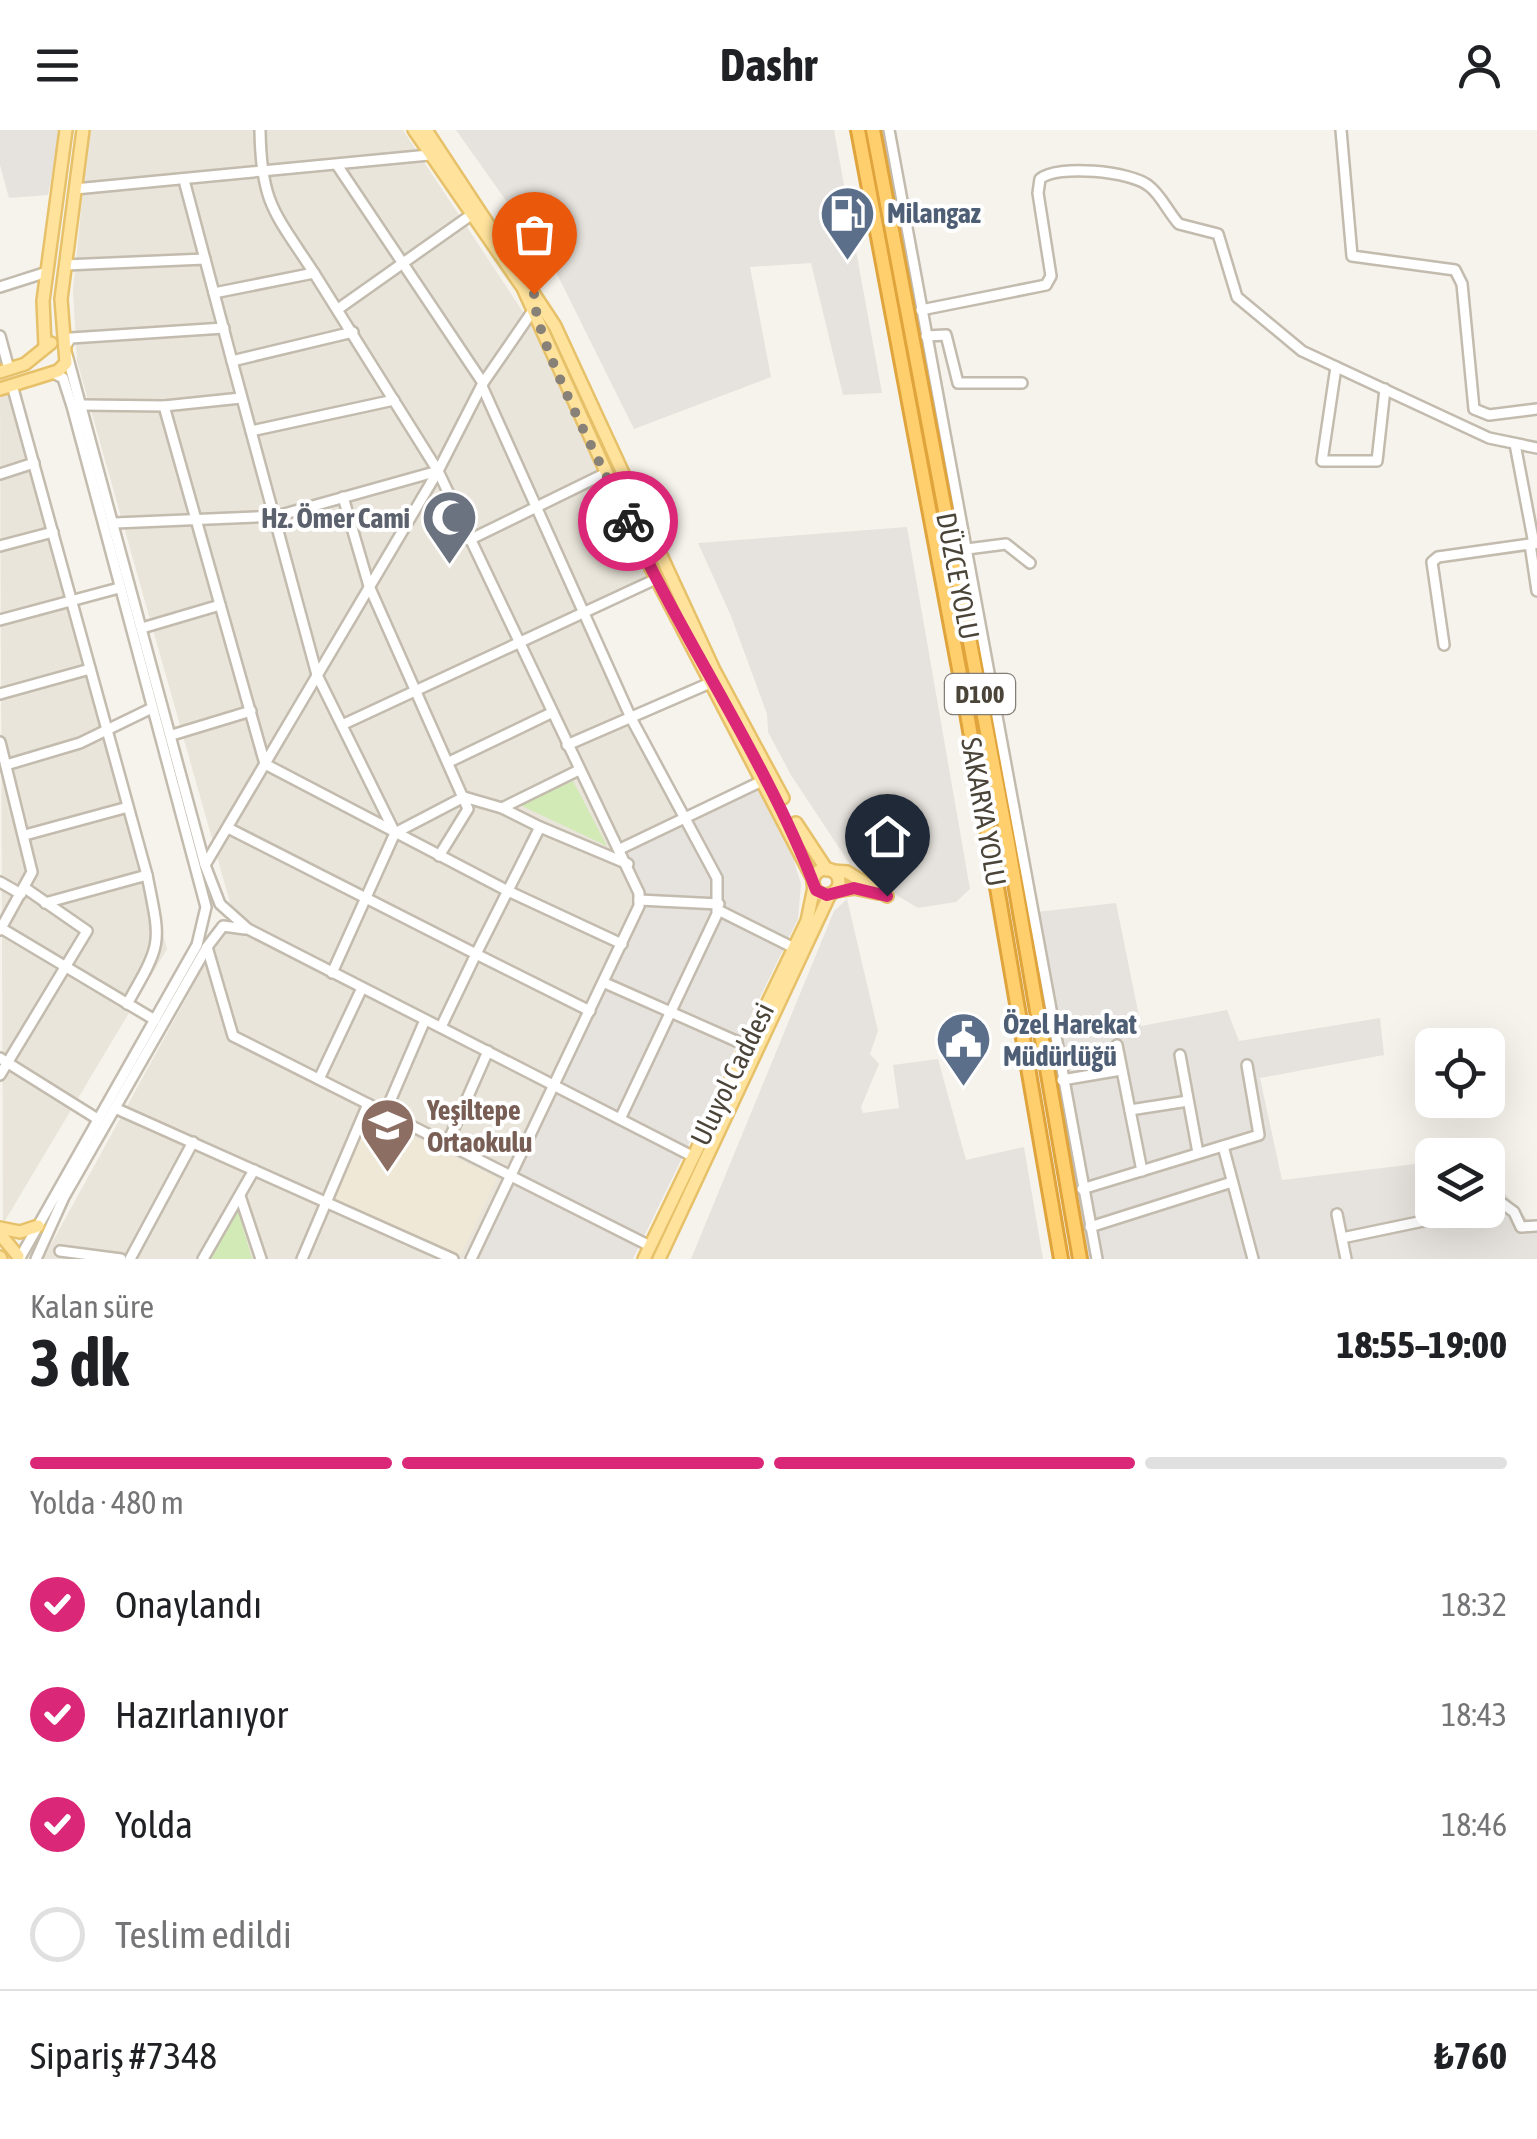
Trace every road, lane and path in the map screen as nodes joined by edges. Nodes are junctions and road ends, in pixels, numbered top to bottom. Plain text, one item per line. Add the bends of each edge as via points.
1 (66, 130) edge
2 (83, 130) edge
3 (260, 130) edge
4 (414, 130) edge
5 (426, 130) edge
6 (858, 130) edge
7 (874, 130) edge
8 (888, 130) edge
9 (1341, 130) edge
10 (429, 155) junction
11 (337, 165) junction
12 (260, 172) junction
13 (184, 184) dead end
14 (75, 188) junction
15 (472, 215) junction
16 (204, 259) junction
17 (65, 264) junction
18 (402, 264) junction
19 (46, 272) junction
20 (314, 273) junction
21 (0, 287) edge
22 (214, 294) junction
23 (534, 294) junction
24 (338, 309) junction
25 (534, 310) junction
26 (922, 310) junction
27 (224, 328) junction
28 (353, 332) junction
29 (0, 336) edge
30 (926, 336) junction
31 (42, 349) junction
32 (64, 350) junction
33 (232, 362) junction
34 (1336, 367) junction
35 (5, 370) edge
36 (49, 371) junction
37 (1022, 383) dead end
38 (482, 385) junction
39 (6, 387) edge
40 (1385, 389) junction
41 (240, 398) junction
42 (394, 400) junction
43 (83, 406) junction
44 (164, 406) junction
45 (1537, 409) edge
46 (250, 431) junction
47 (1515, 444) junction
48 (1537, 448) edge
49 (34, 463) junction
50 (438, 471) junction
51 (606, 472) junction
52 (0, 474) edge
53 (343, 498) junction
54 (537, 506) junction
55 (277, 516) junction
56 (198, 517) junction
57 (115, 523) junction
58 (53, 532) junction
59 (469, 540) junction
60 (1534, 544) edge
61 (0, 546) edge
62 (967, 549) junction
63 (1030, 564) dead end
64 (656, 579) junction
65 (370, 586) junction
66 (119, 588) junction
67 (1537, 591) edge
68 (72, 600) junction
69 (220, 606) junction
70 (583, 611) junction
71 (0, 620) edge
72 (142, 628) junction
73 (516, 642) junction
74 (1444, 645) dead end
75 (90, 669) junction
76 (317, 675) junction
77 (710, 682) junction
78 (418, 691) junction
79 (0, 694) edge
80 (150, 709) junction
81 (251, 710) junction
82 (551, 713) junction
83 (631, 718) junction
84 (344, 724) junction
85 (108, 732) junction
86 (172, 735) junction
87 (0, 742) edge
88 (567, 746) junction
89 (449, 762) junction
90 (265, 764) junction
91 (4, 768) edge
92 (579, 770) junction
93 (764, 780) junction
94 (464, 797) junction
95 (128, 807) junction
96 (502, 808) junction
97 (686, 818) junction
98 (540, 827) junction
99 (228, 828) junction
100 (395, 833) junction
101 (25, 835) junction
102 (620, 849) junction
103 (439, 856) junction
104 (628, 864) junction
105 (204, 865) junction
106 (830, 871) junction
107 (147, 874) junction
108 (0, 882) edge
109 (814, 883) junction
110 (506, 890) junction
111 (23, 891) junction
112 (833, 893) junction
113 (366, 898) junction
114 (639, 900) junction
115 (45, 903) junction
116 (220, 904) junction
117 (206, 906) junction
118 (718, 907) junction
119 (228, 914) junction
120 (204, 922) junction
121 (222, 927) junction
122 (0, 929) edge
123 (248, 929) junction
124 (622, 944) junction
125 (207, 947) junction
126 (794, 948) junction
127 (476, 954) junction
128 (64, 966) junction
129 (332, 973) junction
130 (605, 982) junction
131 (362, 988) junction
132 (127, 1004) junction
133 (590, 1011) junction
134 (673, 1013) junction
135 (155, 1020) junction
136 (426, 1020) junction
137 (441, 1028) junction
138 (745, 1045) junction
139 (1117, 1045) dead end
140 (488, 1051) junction
141 (1180, 1056) dead end
142 (4, 1061) edge
143 (1246, 1065) dead end
144 (1121, 1070) junction
145 (0, 1075) edge
146 (319, 1079) junction
147 (1062, 1080) junction
148 (553, 1084) junction
149 (1188, 1100) junction
150 (368, 1104) junction
151 (117, 1109) junction
152 (1130, 1110) junction
153 (385, 1113) junction
154 (96, 1118) junction
155 (620, 1119) junction
156 (193, 1142) junction
157 (446, 1144) junction
158 (1224, 1146) junction
159 (1198, 1153) junction
160 (692, 1156) junction
161 (254, 1170) junction
162 (1142, 1171) junction
163 (510, 1176) junction
164 (1232, 1182) junction
165 (1082, 1190) junction
166 (240, 1196) junction
167 (324, 1202) junction
168 (1505, 1205) edge
169 (1337, 1214) dead end
170 (1415, 1223) edge
171 (38, 1226) junction
172 (1537, 1226) edge
173 (1090, 1227) junction
174 (0, 1231) edge
175 (1342, 1238) junction
176 (650, 1246) junction
177 (60, 1251) dead end
178 (23, 1258) edge
179 (1250, 1258) edge
180 (121, 1259) edge
181 (130, 1259) edge
182 (203, 1259) edge
183 (261, 1259) edge
184 (302, 1259) edge
185 (453, 1259) edge
186 (471, 1259) edge
187 (644, 1259) edge
188 (659, 1259) edge
189 (1061, 1259) edge
190 (1080, 1259) edge
191 (1096, 1259) edge
192 (1346, 1259) edge

1 - 19 main road
2 - 14 main road
3 - 12 street
4 - 10 main road
5 - 23 main road
6 - 189 highway, SAKARYA YOLU / D100
7 - 190 highway, DÜZCE YOLU / D100
8 - 26 street
9 - 45 street via 1352,256 1455,270 1462,284 1474,409 1489,416
10 - 11 street
10 - 15 main road
11 - 12 street
11 - 18 street
12 - 14 street
12 - 20 street via 267,200
13 - 16 street
14 - 17 main road
15 - 18 street
15 - 25 main road
16 - 17 street
16 - 22 street
17 - 32 main road
18 - 24 street
18 - 38 street
19 - 21 street
19 - 31 main road
20 - 22 street
20 - 24 street
22 - 27 street
23 - 25 street
23 - 106 main road via 577,367 714,670 796,823
24 - 28 street
25 - 38 street
25 - 51 main road
26 - 30 street
26 - 34 street via 1046,285 1051,276 1040,179 1056,170 1127,176 1155,191 1179,224 1218,234 1237,297 1302,351
27 - 32 street via 71,338
27 - 33 street
28 - 33 street
28 - 42 street
29 - 35 street
30 - 37 street via 946,335 958,383
30 - 62 street
31 - 32 main road
31 - 35 main road
31 - 36 main road via 40,364
32 - 36 main road via 61,369
32 - 43 street
33 - 41 street
34 - 40 street
34 - 40 street via 1322,461 1377,461
36 - 39 main road
36 - 66 street via 64,378
38 - 50 street
38 - 54 street
39 - 49 street
40 - 47 street
41 - 44 street
41 - 46 street
42 - 46 street
42 - 50 street
43 - 44 street
43 - 57 street
44 - 56 street
46 - 55 street
47 - 48 street
47 - 60 street
49 - 52 street
49 - 58 street
50 - 53 street
50 - 59 street
50 - 65 street
51 - 54 street
51 - 64 main road
53 - 55 street
53 - 65 street
54 - 59 street
54 - 70 street
55 - 56 street
55 - 76 street
56 - 57 street
56 - 69 street
57 - 72 street
58 - 61 street
58 - 68 street
59 - 73 street
60 - 67 street
60 - 74 street via 1432,562
62 - 63 street via 1006,544
62 - 147 street
64 - 70 street
64 - 77 main road
65 - 76 street
65 - 78 street
66 - 68 street
66 - 80 street
68 - 71 street
68 - 75 street
69 - 72 street
69 - 81 street
70 - 73 street
70 - 83 street
72 - 86 street
73 - 78 street
73 - 82 street
75 - 79 street
75 - 85 street
76 - 84 street
76 - 90 street
77 - 83 street
77 - 93 main road
78 - 84 street
78 - 89 street
80 - 85 street
80 - 117 street
81 - 86 street
81 - 90 street
82 - 88 street
82 - 89 street
83 - 88 street
83 - 97 street
84 - 100 street
85 - 91 street
85 - 95 street
86 - 105 street
87 - 91 street
88 - 92 street
89 - 94 street
90 - 99 street
90 - 100 street
91 - 101 street
92 - 96 street
92 - 102 street
93 - 97 street
93 - 109 main road
94 - 96 street
94 - 100 street
94 - 103 street via 468,809
95 - 101 street
95 - 107 street
96 - 98 street
97 - 102 street
97 - 118 street via 717,878
98 - 104 street
98 - 110 street
99 - 105 street
99 - 113 street
100 - 103 street
100 - 113 street
101 - 111 street via 32,872
102 - 104 street
103 - 110 street
104 - 114 street
105 - 116 street
106 - 109 main road
106 - 112 main road via 838,881
106 - 112 main road via 847,872 887,896 854,888
107 - 115 street
107 - 132 street via 158,950
108 - 111 street
109 - 112 main road via 821,894
109 - 126 main road, Uluyol Caddesi
110 - 124 street
110 - 127 street
111 - 115 street
111 - 122 street
112 - 188 main road, Uluyol Caddesi
113 - 127 street
113 - 129 street
114 - 118 street
114 - 124 street
115 - 128 street via 87,931
116 - 117 street
116 - 119 street
117 - 120 street
118 - 126 street
118 - 134 street
119 - 121 street
119 - 123 street
120 - 121 street
120 - 135 street
121 - 123 street
121 - 125 street
122 - 128 street
123 - 129 street
124 - 130 street
125 - 146 street via 233,1036
125 - 151 street
126 - 138 main road, Uluyol Caddesi
127 - 133 street
127 - 137 street
128 - 132 street
128 - 142 street
129 - 131 street
130 - 133 street
130 - 134 street
131 - 136 street
131 - 146 street
132 - 135 street
133 - 148 street
134 - 138 street
134 - 155 street
135 - 154 street
136 - 137 street
136 - 153 street
137 - 140 street
138 - 160 main road, Uluyol Caddesi
139 - 144 street
140 - 148 street
140 - 157 street
141 - 149 street
142 - 145 street
142 - 154 street
143 - 158 street via 1259,1134
144 - 147 street
144 - 152 street
146 - 150 street
147 - 165 street
148 - 155 street
148 - 163 street
149 - 152 street
149 - 159 street
150 - 153 street
150 - 167 street
151 - 156 street
151 - 178 street
152 - 162 street
153 - 157 street
154 - 171 street
155 - 160 street
156 - 161 street
156 - 181 street
157 - 163 street
158 - 159 street
158 - 164 street
159 - 162 street
160 - 176 main road, Uluyol Caddesi
161 - 166 street
161 - 167 street
162 - 165 street
163 - 176 street
163 - 186 street
164 - 173 street
164 - 179 street
165 - 173 street
166 - 182 street
166 - 183 street
167 - 184 street
167 - 185 street
168 - 172 street via 1521,1227
169 - 175 street
170 - 175 street
171 - 174 main road
171 - 178 street
173 - 191 street
174 - 178 main road
175 - 192 street
176 - 187 main road, Uluyol Caddesi
177 - 180 street

